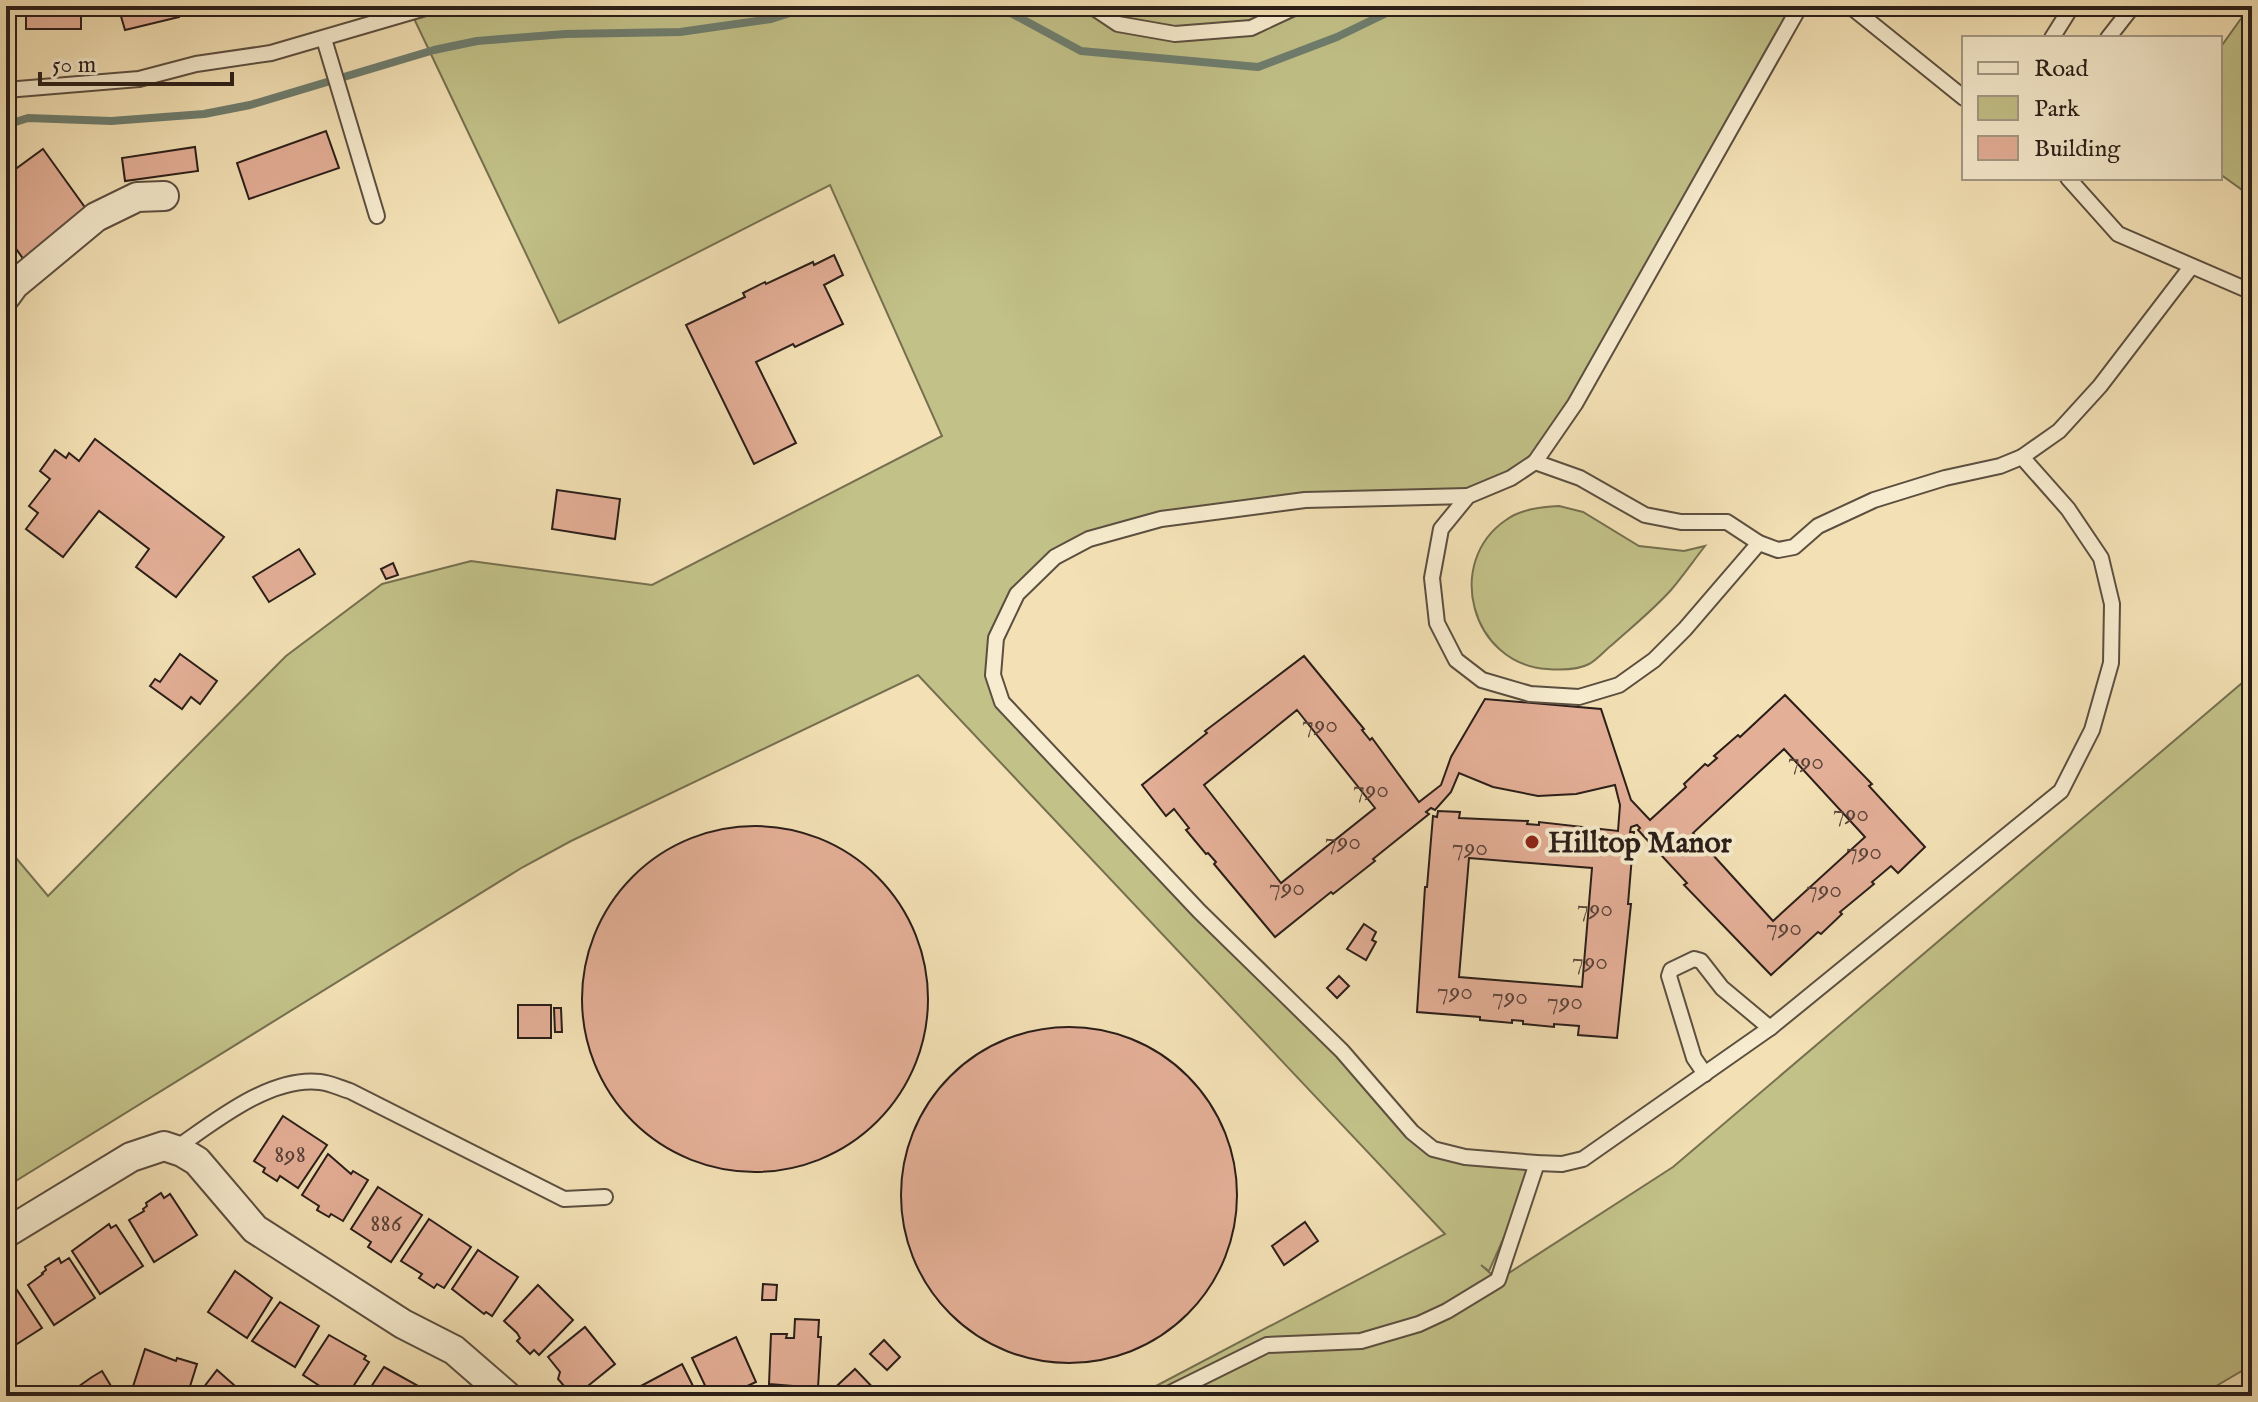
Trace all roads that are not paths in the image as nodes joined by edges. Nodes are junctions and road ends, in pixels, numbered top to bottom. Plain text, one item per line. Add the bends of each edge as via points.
1 (432, 6) edge
2 (1091, 6) edge
3 (1298, 6) edge
4 (1800, 6) edge
5 (1850, 6) edge
6 (2072, 6) edge
7 (2133, 6) edge
8 (2053, 36) edge
9 (2110, 36) edge
10 (325, 42) junction
11 (6, 90) edge
12 (1962, 96) edge
13 (2070, 180) edge
14 (164, 196) dead end
15 (377, 216) dead end
16 (2191, 267) junction
17 (2252, 292) edge
18 (6, 296) edge
19 (2022, 457) junction
20 (1535, 462) junction
21 (1468, 496) junction
22 (1759, 543) junction
23 (1770, 1028) junction
24 (1705, 1074) junction
25 (169, 1148) junction
26 (1537, 1163) junction
27 (605, 1197) dead end
28 (6, 1233) edge
29 (507, 1396) edge
30 (1164, 1396) edge

1 - 10 lane
2 - 3 lane via 1118,24 1175,34 1251,28
4 - 20 lane via 1575,404
5 - 12 lane
6 - 8 lane
7 - 9 lane
10 - 11 lane via 139,79
10 - 15 lane
13 - 16 lane via 2118,234
14 - 18 street via 137,197 96,217
16 - 17 lane
16 - 19 lane via 2100,386 2059,431
19 - 22 lane via 1874,500 1818,526 1794,547 1778,550
19 - 23 lane via 2068,509 2101,558 2112,604 2111,663 2092,730 2061,791
20 - 21 lane
20 - 22 lane via 1580,478 1645,515 1727,522
21 - 22 lane via 1441,529 1432,578 1437,623 1456,660 1482,680 1530,694 1579,697 1619,685 1685,629
21 - 26 lane via 1305,500 1161,519 1089,539 1055,557 1017,594 996,638 993,675 1002,702 1199,911 1342,1051 1412,1132 1433,1149 1465,1157
23 - 24 lane
23 - 24 lane via 1722,988 1701,961 1671,970 1694,1058
24 - 26 lane via 1583,1159
25 - 27 lane via 268,1091 291,1082 321,1082 350,1091 564,1199
25 - 28 street via 131,1157
25 - 29 street via 197,1161 255,1229 403,1324 454,1350
26 - 30 lane via 1498,1280 1419,1324 1361,1341 1267,1345

